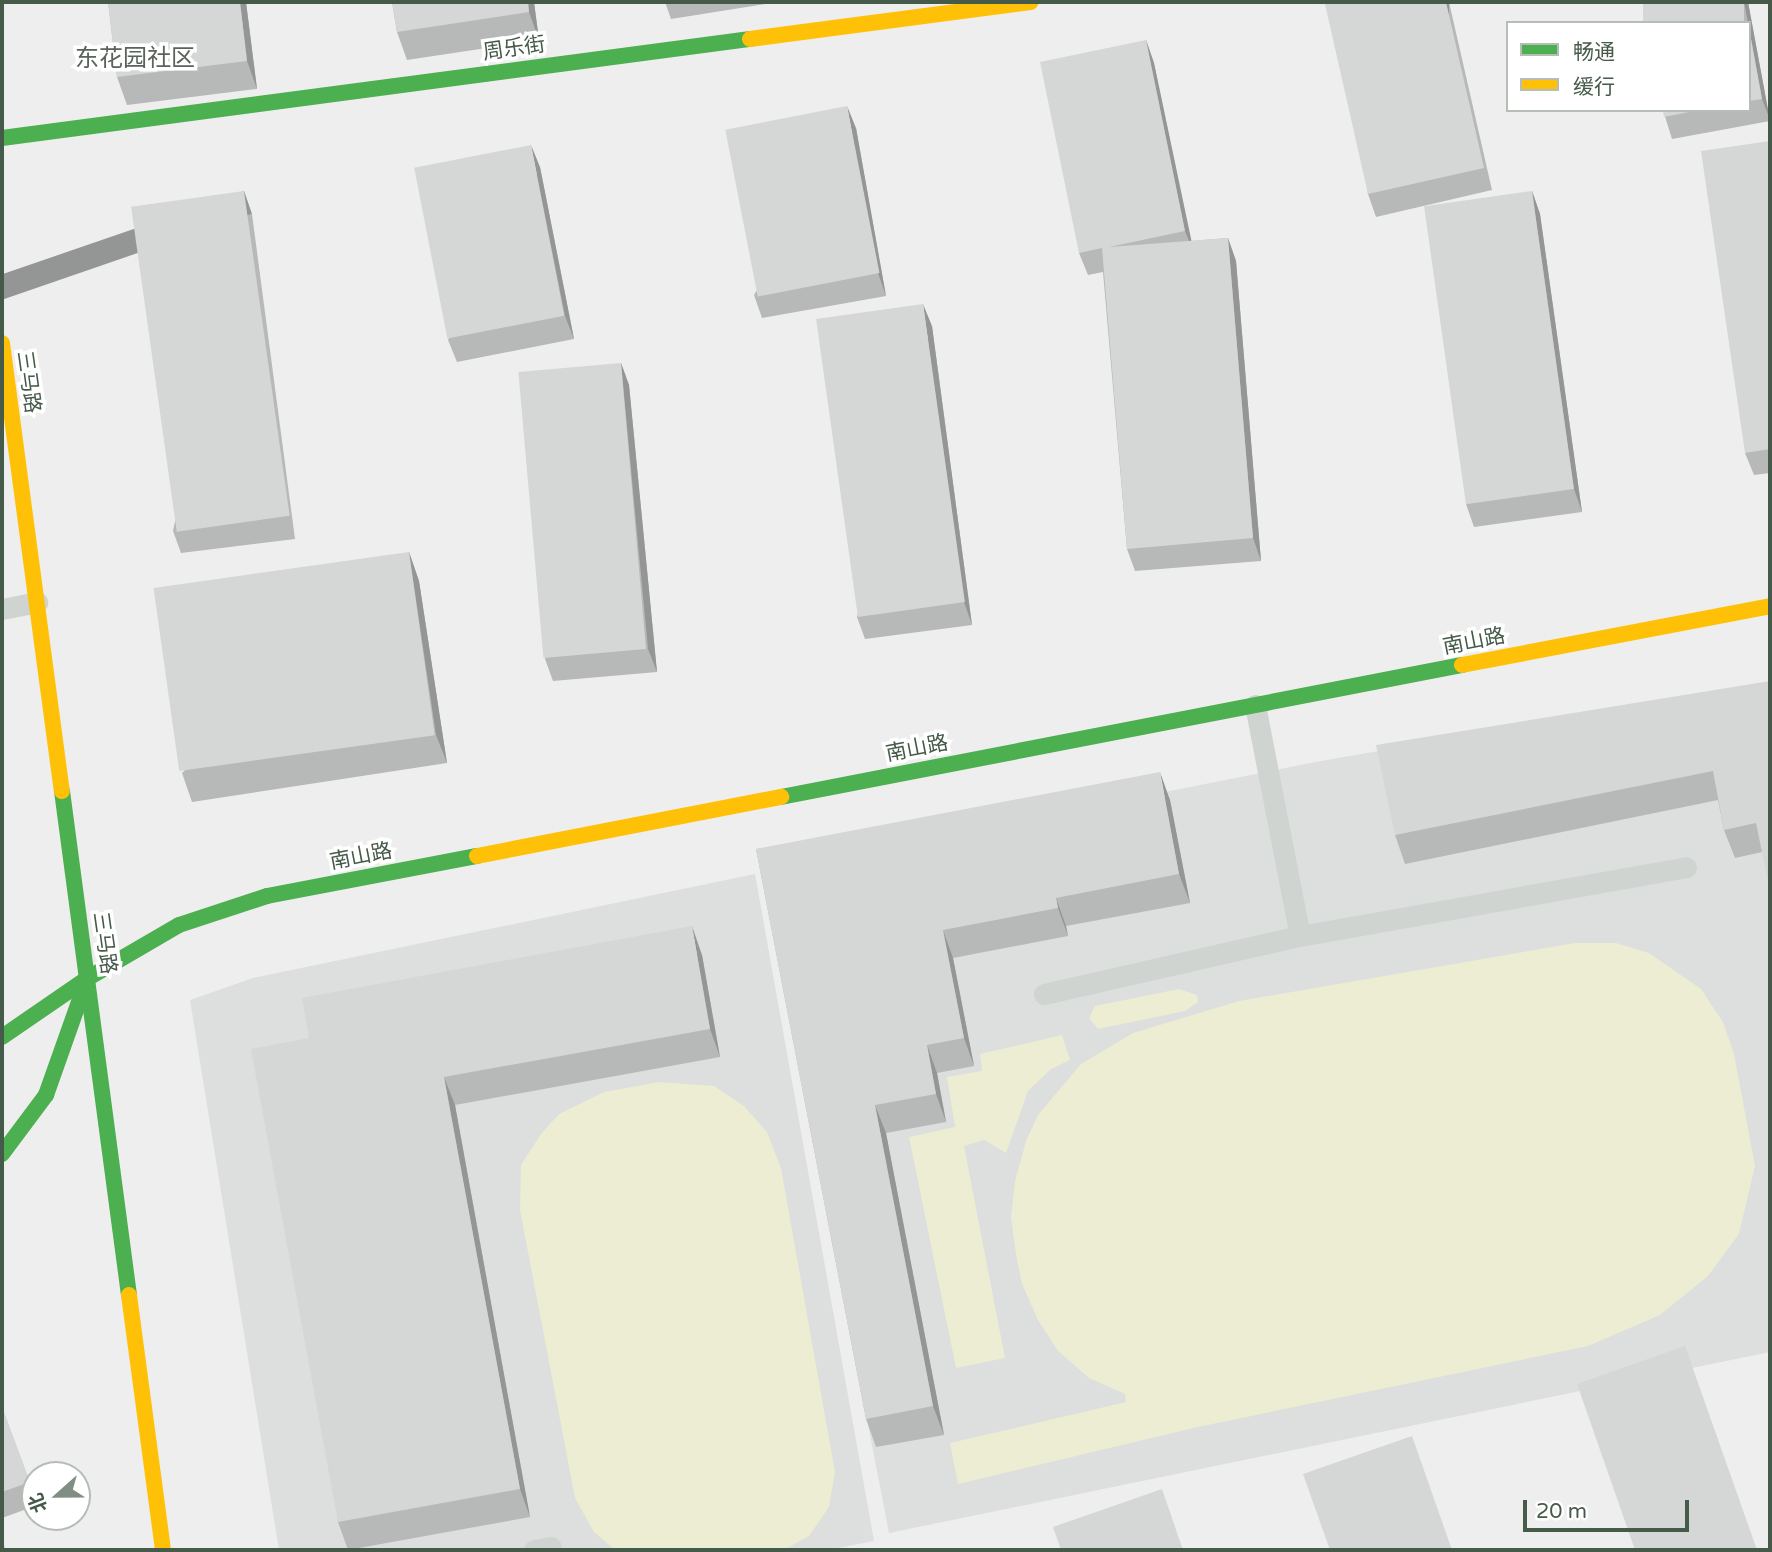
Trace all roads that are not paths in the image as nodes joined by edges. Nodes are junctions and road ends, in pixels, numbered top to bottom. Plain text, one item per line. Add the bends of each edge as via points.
1 (1031, 2) edge
2 (2, 138) edge
3 (2, 342) edge
4 (37, 603) junction
5 (1770, 606) edge
6 (2, 609) edge
7 (1255, 705) junction
8 (1686, 867) dead end
9 (1300, 936) junction
10 (88, 978) junction
11 (1044, 994) dead end
12 (2, 1037) edge
13 (2, 1154) edge
14 (163, 1550) edge

1 - 2 street, 周乐街
3 - 4 street, 三马路
4 - 6 lane
4 - 10 street, 三马路
5 - 7 street, 南山路
7 - 9 lane
7 - 10 street, 南山路 via 267,896 179,925
8 - 9 lane
9 - 11 lane
10 - 12 street, 南山路
10 - 13 street via 46,1095
10 - 14 street, 三马路

